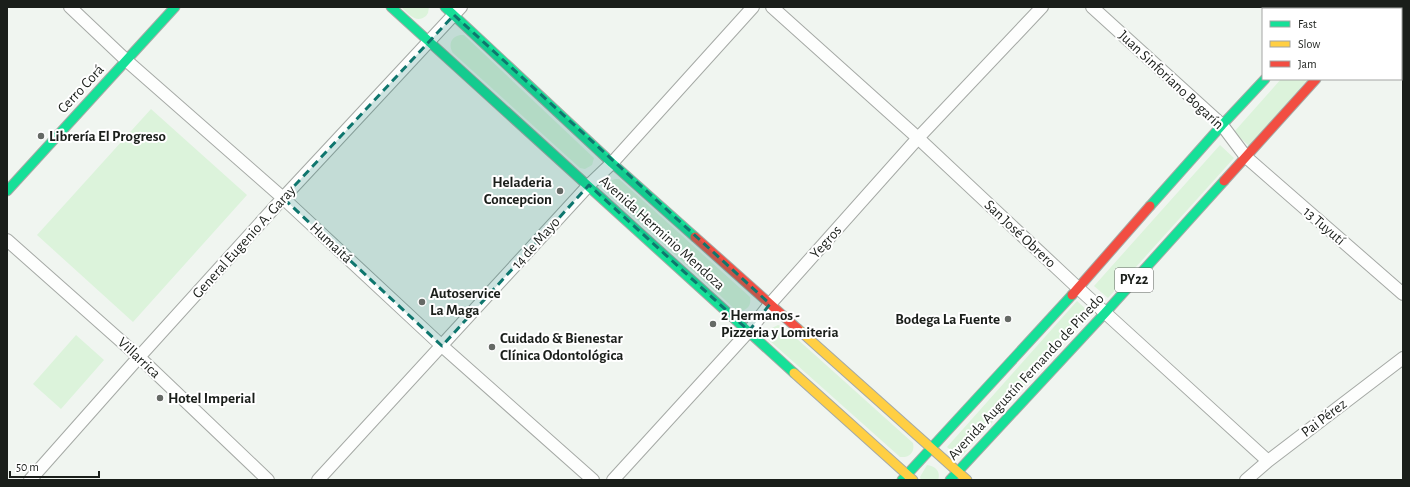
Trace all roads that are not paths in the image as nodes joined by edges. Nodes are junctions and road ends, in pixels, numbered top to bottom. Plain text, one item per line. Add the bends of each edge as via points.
1 (70, 7) edge
2 (175, 7) edge
3 (391, 7) edge
4 (445, 7) edge
5 (753, 7) edge
6 (772, 7) edge
7 (1042, 7) edge
8 (1092, 7) edge
9 (458, 11) edge
10 (430, 42) junction
11 (126, 61) junction
12 (1264, 80) edge
13 (1315, 80) edge
14 (1222, 125) junction
15 (918, 138) junction
16 (1246, 157) junction
17 (612, 163) junction
18 (589, 185) junction
19 (7, 190) edge
20 (283, 198) junction
21 (7, 240) edge
22 (1078, 288) junction
23 (1403, 294) edge
24 (770, 304) junction
25 (1105, 312) junction
26 (749, 331) junction
27 (442, 346) junction
28 (139, 358) junction
29 (1403, 358) edge
30 (932, 448) junction
31 (1268, 461) junction
32 (957, 472) junction
33 (908, 478) edge
34 (30, 480) edge
35 (268, 480) edge
36 (318, 480) edge
37 (593, 480) edge
38 (613, 480) edge
39 (950, 480) edge
40 (967, 480) edge
41 (1246, 480) edge

1 - 11 street, Humaitá
2 - 11 main road, Cerro Corá
3 - 10 main road, Avenida Herminio Mendoza
4 - 9 main road, Avenida Herminio Mendoza
5 - 17 street, 14 de Mayo
6 - 15 street, San José Obrero
7 - 15 street, Yegros
8 - 14 street, Juan Sinforiano Bogarín
9 - 10 street, General Eugenio A. Garay
9 - 17 main road, Avenida Herminio Mendoza
10 - 18 main road, Avenida Herminio Mendoza
10 - 20 street, General Eugenio A. Garay
11 - 19 main road, Cerro Corá
11 - 20 street, Humaitá
12 - 14 main road, Avenida Augustín Fernando de Pinedo / PY22
13 - 16 main road, Avenida Augustín Fernando de Pinedo / PY22
14 - 16 street, Juan Sinforiano Bogarín
14 - 22 main road, Avenida Augustín Fernando de Pinedo / PY22
15 - 22 street, San José Obrero
15 - 24 street, Yegros
16 - 23 street, 13 Tuyutí
16 - 25 main road, Avenida Augustín Fernando de Pinedo / PY22
17 - 18 street, 14 de Mayo
17 - 24 main road, Avenida Herminio Mendoza
18 - 26 main road, Avenida Herminio Mendoza
18 - 27 street, 14 de Mayo
20 - 27 street, Humaitá
20 - 28 street, General Eugenio A. Garay
21 - 28 street, Villarrica
22 - 25 street, San José Obrero
22 - 30 main road, Avenida Augustín Fernando de Pinedo / PY22
24 - 26 street, Yegros
24 - 30 main road, Avenida Herminio Mendoza
25 - 31 street, San José Obrero
25 - 32 main road, Avenida Augustín Fernando de Pinedo / PY22
26 - 33 main road, Avenida Herminio Mendoza
26 - 38 street, Yegros
27 - 36 street, 14 de Mayo
27 - 37 street, Humaitá
28 - 34 street, General Eugenio A. Garay
28 - 35 street, Villarrica
29 - 31 street, Pai Pérez
30 - 32 main road, Avenida Herminio Mendoza
30 - 33 main road, Avenida Augustín Fernando de Pinedo / PY22
31 - 41 street, Pai Pérez
32 - 39 main road, Avenida Augustín Fernando de Pinedo / PY22
32 - 40 main road, Avenida Herminio Mendoza

